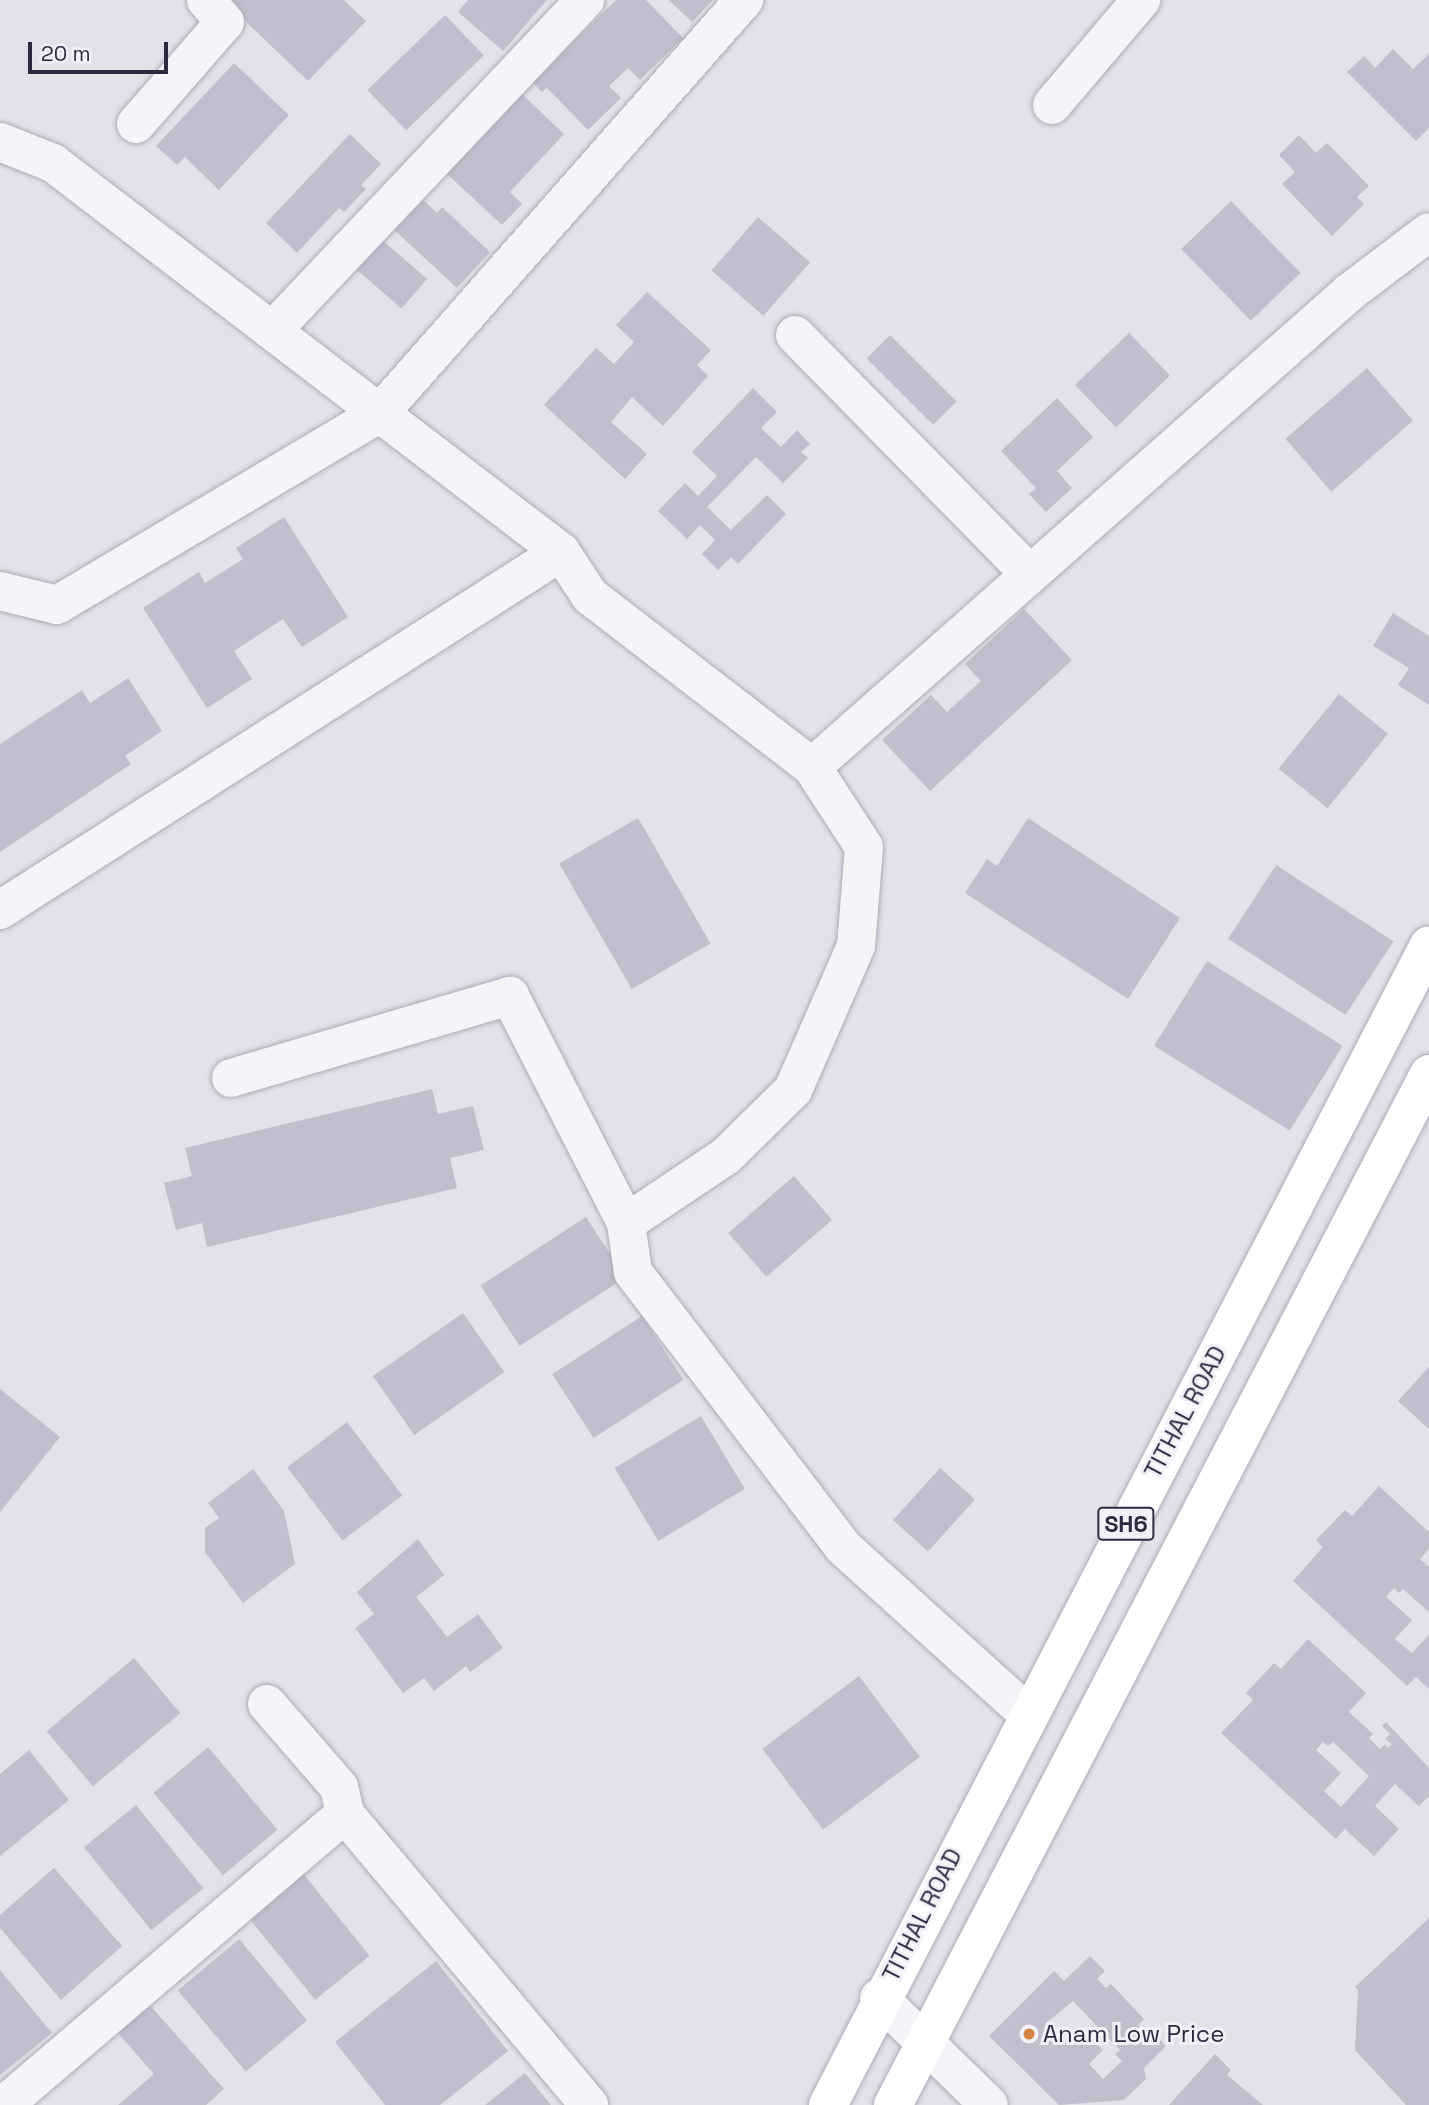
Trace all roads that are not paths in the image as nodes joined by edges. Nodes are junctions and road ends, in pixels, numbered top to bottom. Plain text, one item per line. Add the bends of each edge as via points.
1 (206, 0) edge
2 (585, 0) edge
3 (744, 0) edge
4 (1141, 0) edge
5 (1052, 105) dead end
6 (136, 124) dead end
7 (0, 142) edge
8 (1429, 232) edge
9 (272, 331) junction
10 (795, 335) dead end
11 (380, 413) junction
12 (561, 552) junction
13 (1030, 574) junction
14 (0, 591) edge
15 (813, 767) junction
16 (0, 910) edge
17 (1429, 945) edge
18 (1429, 1074) edge
19 (231, 1078) dead end
20 (626, 1223) junction
21 (267, 1704) dead end
22 (1028, 1714) junction
23 (345, 1814) junction
24 (879, 1998) junction
25 (928, 2045) junction
26 (4, 2105) edge
27 (589, 2105) edge
28 (828, 2105) edge
29 (894, 2105) edge
30 (989, 2105) edge

1 - 6 street via 225,22
2 - 9 street
3 - 11 street
4 - 5 street
7 - 9 street via 53,163
8 - 13 street via 1350,292
9 - 11 street
10 - 13 street
11 - 12 street
11 - 14 street via 57,605
12 - 15 street via 590,596
12 - 16 street
13 - 15 street
15 - 20 street via 864,847 856,946 793,1090 726,1156
17 - 22 main road, TITHAL ROAD / SH6
18 - 25 main road
19 - 20 street via 510,996
20 - 22 street via 633,1272 843,1548
21 - 23 street via 339,1787
22 - 24 main road, TITHAL ROAD / SH6
23 - 26 street
23 - 27 street
24 - 25 street
24 - 28 main road, TITHAL ROAD / SH6
25 - 29 main road
25 - 30 street

